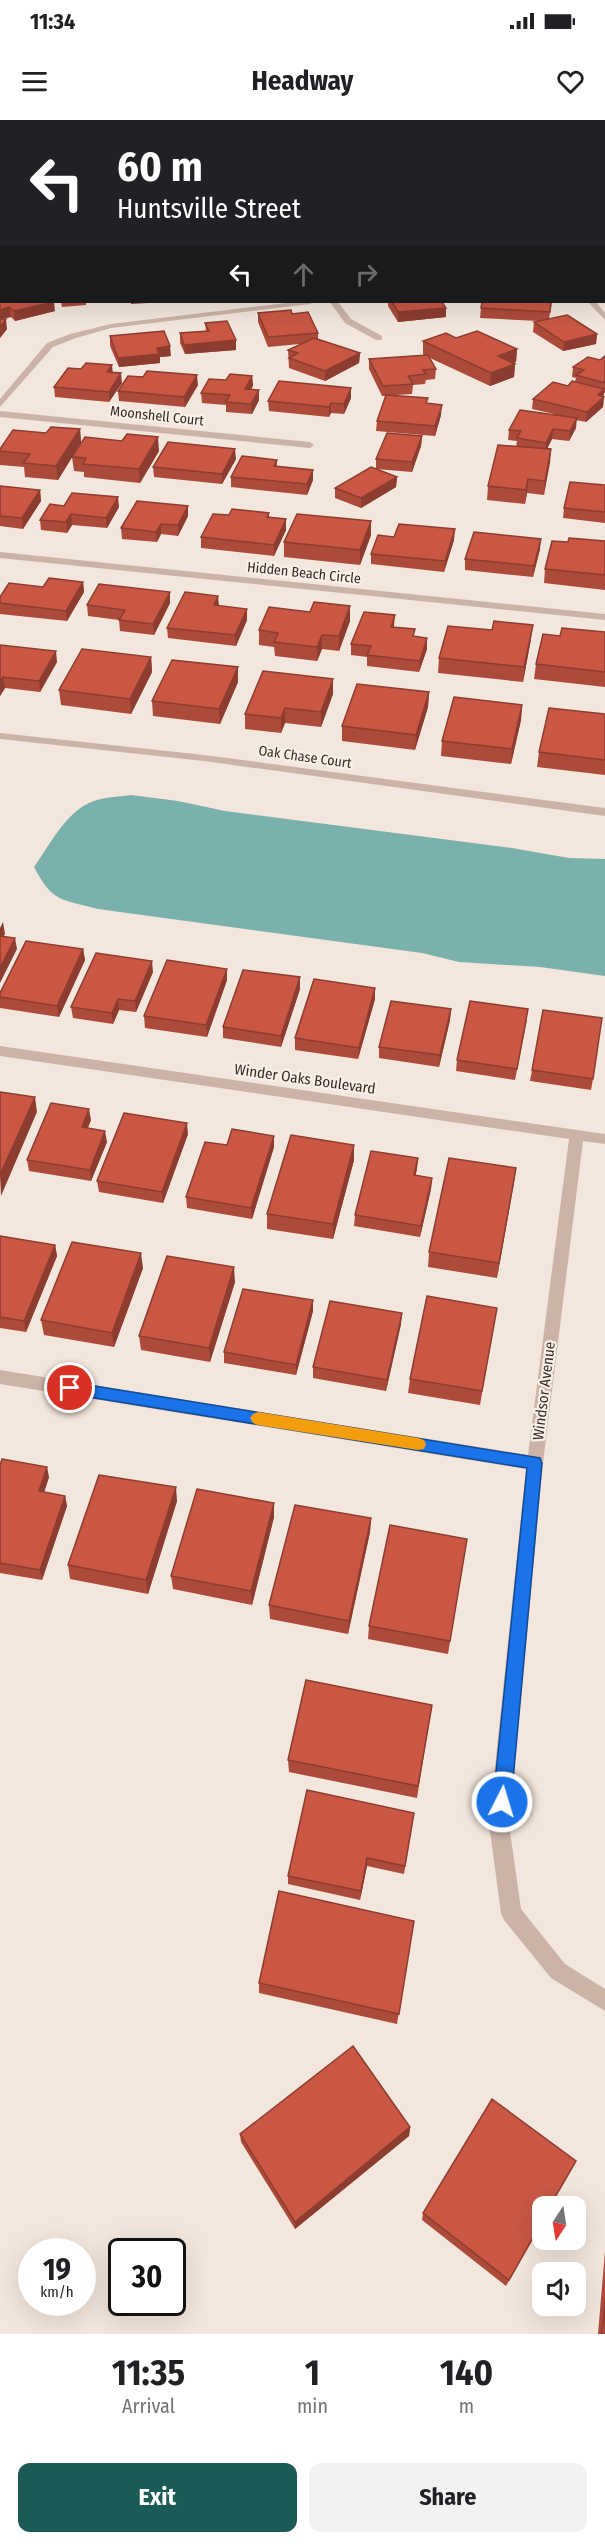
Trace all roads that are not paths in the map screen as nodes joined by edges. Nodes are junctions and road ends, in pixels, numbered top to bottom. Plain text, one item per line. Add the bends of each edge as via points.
1 (302, 303) edge
2 (335, 303) edge
3 (593, 303) edge
4 (605, 318) edge
5 (379, 338) dead end
6 (0, 404) edge
7 (0, 414) edge
8 (310, 444) dead end
9 (0, 555) edge
10 (605, 617) edge
11 (0, 736) edge
12 (605, 812) edge
13 (0, 1051) edge
14 (577, 1134) junction
15 (605, 1139) edge
16 (0, 1377) edge
17 (535, 1463) junction
18 (605, 2001) edge

1 - 6 street via 111,326 73,336 50,345
2 - 5 street via 348,321
3 - 4 street
7 - 8 street, Moonshell Court
9 - 10 street, Hidden Beach Circle
11 - 12 street, Oak Chase Court via 204,758
13 - 14 street, Winder Oaks Boulevard
14 - 15 street, Winder Oaks Boulevard
14 - 17 street, Windsor Avenue
16 - 17 street
17 - 18 street, Windsor Avenue via 500,1824 511,1913 558,1971

